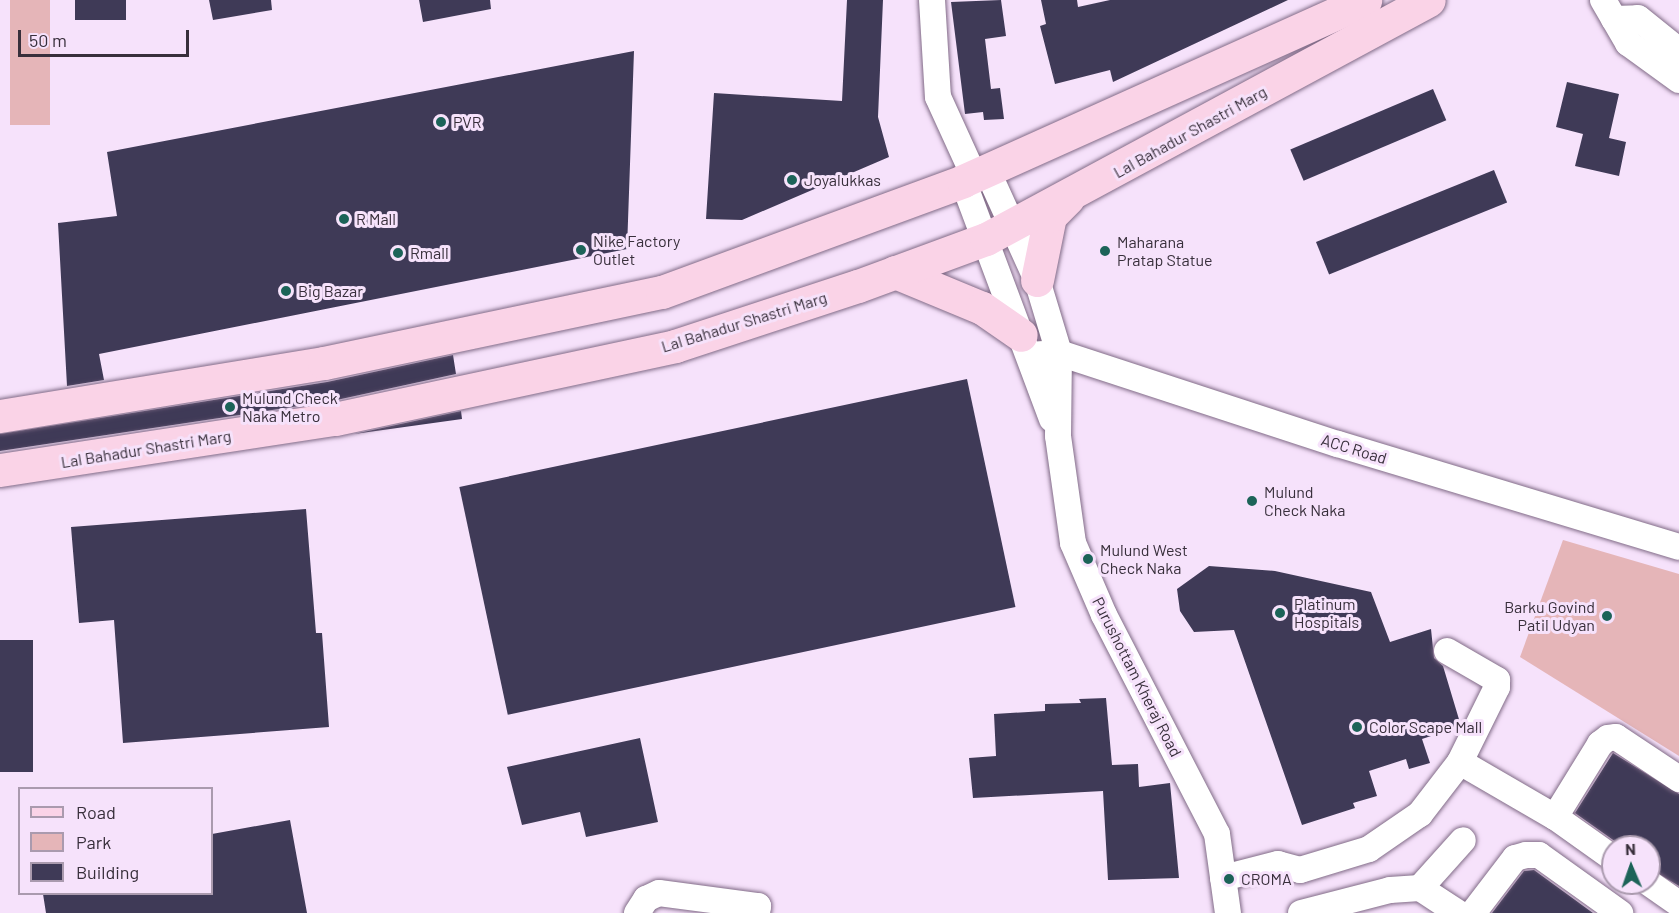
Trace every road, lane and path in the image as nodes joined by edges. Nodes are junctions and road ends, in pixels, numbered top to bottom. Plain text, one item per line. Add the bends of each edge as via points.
1 (932, 0) edge
2 (1429, 0) edge
3 (1370, 10) edge
4 (1608, 10) edge
5 (1679, 51) edge
6 (1679, 80) edge
7 (975, 176) junction
8 (1069, 196) junction
9 (999, 232) junction
10 (895, 272) junction
11 (1037, 280) junction
12 (1025, 345) junction
13 (1059, 353) junction
14 (0, 416) edge
15 (1058, 436) junction
16 (0, 470) edge
17 (1679, 547) edge
18 (1447, 651) dead end
19 (1460, 762) junction
20 (1679, 779) edge
21 (1555, 817) junction
22 (1463, 840) dead end
23 (1601, 850) edge
24 (1223, 878) junction
25 (1420, 888) junction
26 (1661, 892) edge
27 (1679, 904) edge
28 (637, 913) edge
29 (757, 913) edge
30 (1228, 913) edge
31 (1301, 913) edge
32 (1458, 913) edge
33 (1473, 913) edge
34 (1620, 913) edge

1 - 7 street via 938,97
2 - 3 main road, Lal Bahadur Shastri Marg
3 - 7 main road, Lal Bahadur Shastri Marg
3 - 8 main road, Lal Bahadur Shastri Marg
4 - 5 street via 1638,18
4 - 6 street via 1628,43
7 - 9 street
7 - 14 main road, Lal Bahadur Shastri Marg via 662,292 324,363
8 - 9 main road, Lal Bahadur Shastri Marg
8 - 11 main road via 1050,216
9 - 10 main road, Lal Bahadur Shastri Marg
9 - 11 street
9 - 12 street
10 - 12 main road via 982,308
10 - 16 main road, Lal Bahadur Shastri Marg via 675,346 335,419
11 - 13 street
12 - 13 street, ACC Road
12 - 15 street
13 - 15 street
13 - 17 street, ACC Road via 1338,444
15 - 24 street, Purushottam Kheraj Road via 1073,543 1104,615 1217,834
18 - 19 street via 1497,680
19 - 21 street
19 - 24 street via 1420,814 1369,849 1300,870 1278,864
20 - 21 street via 1616,737 1608,738 1600,744
21 - 23 street
22 - 25 street
24 - 30 street, Purushottam Kheraj Road
25 - 31 street via 1390,890
25 - 32 street
26 - 27 street
28 - 29 street via 646,899 659,893 758,906
33 - 34 street via 1515,858 1526,855 1539,855

